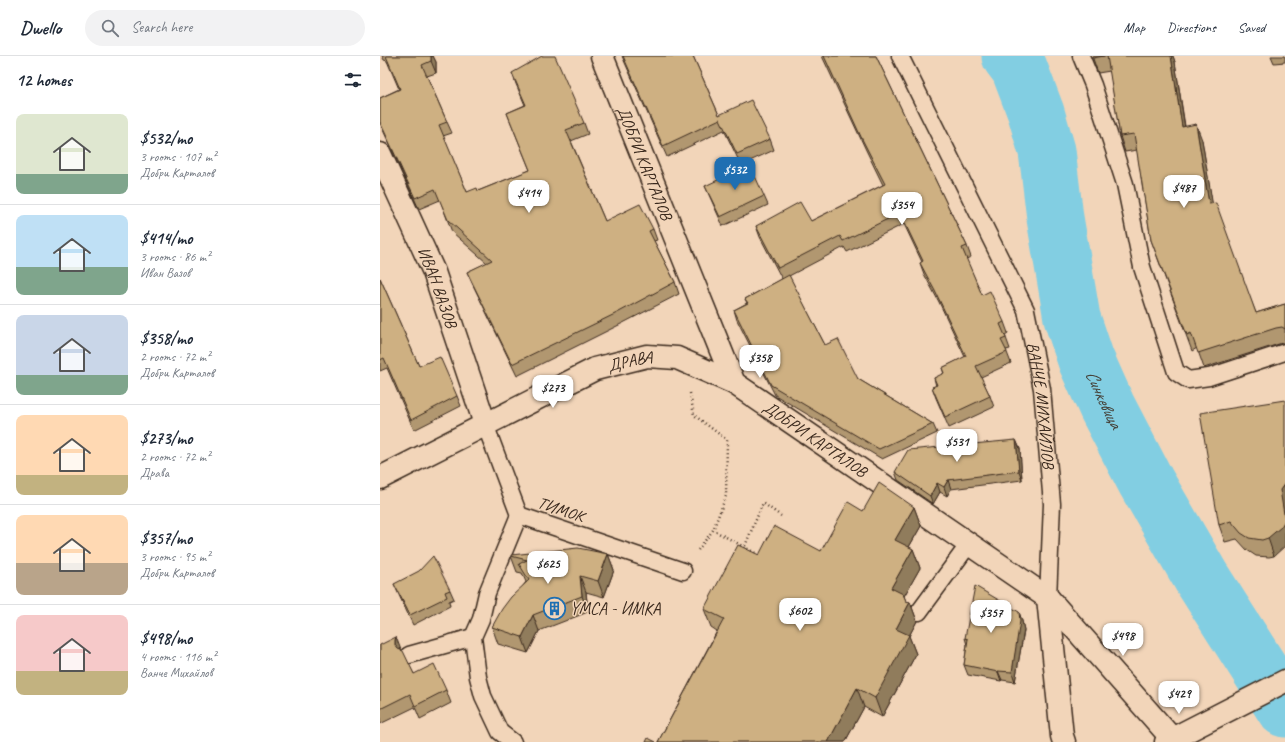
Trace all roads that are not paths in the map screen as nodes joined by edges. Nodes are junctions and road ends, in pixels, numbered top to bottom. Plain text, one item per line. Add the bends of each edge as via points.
1 (602, 56) edge
2 (900, 56) edge
3 (1081, 56) edge
4 (380, 154) edge
5 (1285, 352) edge
6 (734, 382) junction
7 (486, 424) junction
8 (380, 478) edge
9 (519, 515) junction
10 (969, 544) junction
11 (683, 571) road end
12 (1048, 598) junction
13 (919, 612) dead end
14 (473, 637) junction
15 (409, 655) dead end
16 (1285, 681) edge
17 (1171, 741) edge
18 (513, 742) edge
19 (1064, 742) edge

1 - 6 street, ДОБРИ КАРТАЛОВ
2 - 12 lane, ВАНЧЕ МИХАЙЛОВ via 1026,310 1042,389 1051,497
3 - 5 lane via 1094,85 1125,184 1142,267 1176,372 1188,380 1209,377
4 - 7 street, ИВАН ВАЗОВ via 434,272
6 - 7 street, ДРАВА via 677,358 647,356 595,369
6 - 10 street, ДОБРИ КАРТАЛОВ
7 - 8 street, ДРАВА
7 - 9 lane, ТИМОК
9 - 11 lane, ТИМОК
9 - 14 lane
10 - 12 street, ДОБРИ КАРТАЛОВ
10 - 13 lane
12 - 17 street
12 - 19 street
14 - 15 lane
14 - 18 lane via 483,696 500,732
16 - 17 street

